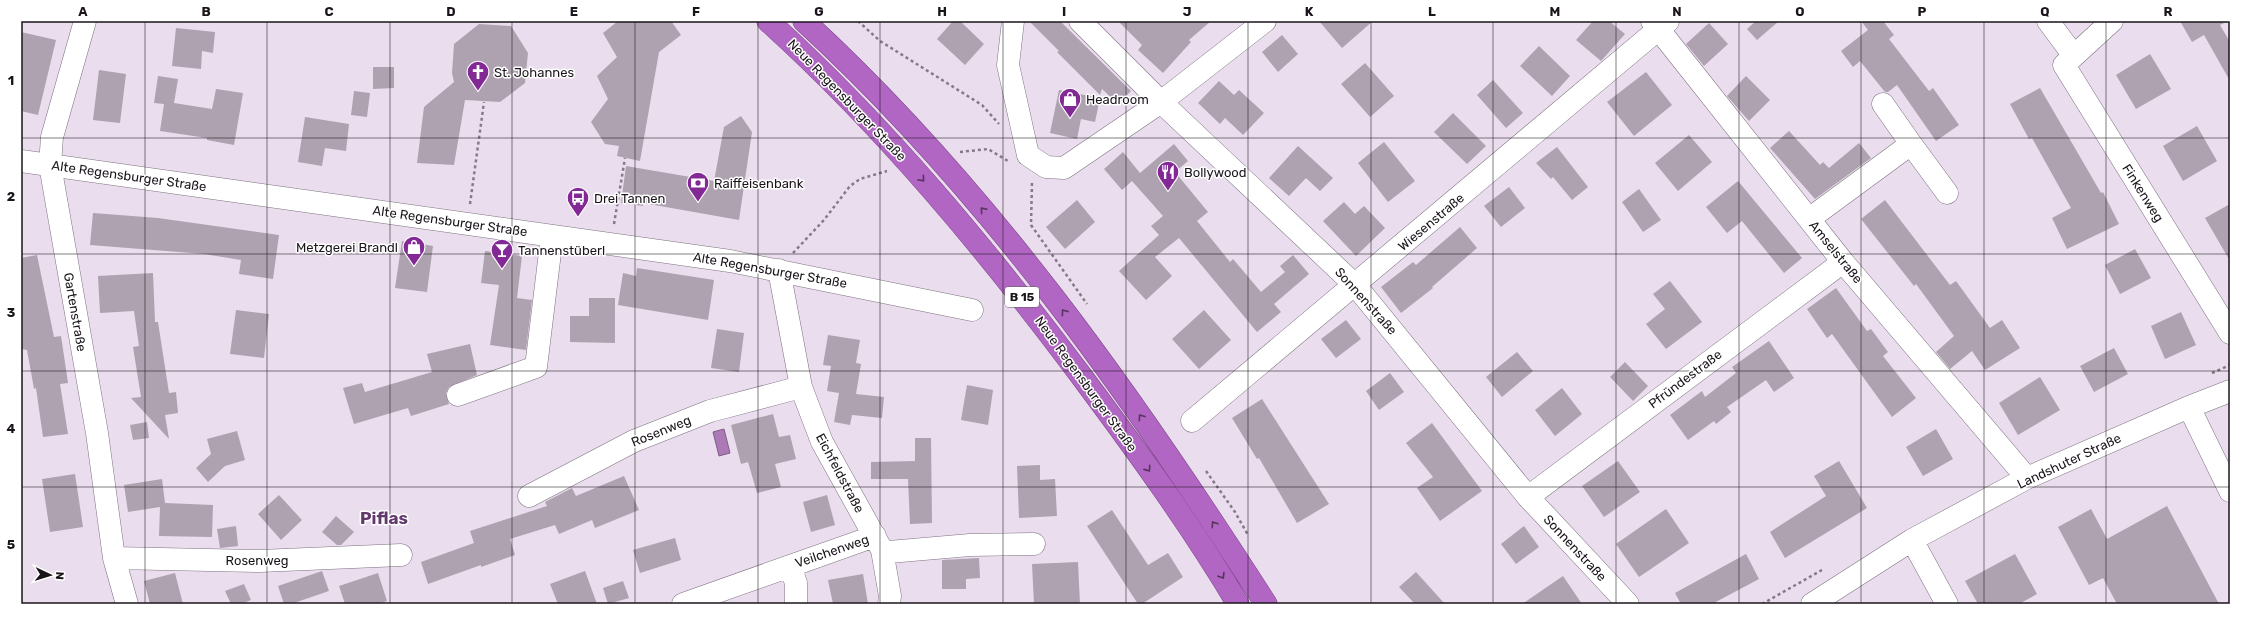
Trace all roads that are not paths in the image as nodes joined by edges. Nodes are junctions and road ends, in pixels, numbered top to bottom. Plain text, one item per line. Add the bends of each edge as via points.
1 (85, 21) edge
2 (768, 21) edge
3 (804, 21) edge
4 (1013, 21) edge
5 (1080, 21) edge
6 (1265, 21) edge
7 (2048, 21) edge
8 (2112, 21) edge
9 (1659, 23) edge
10 (2074, 56) junction
11 (1161, 102) junction
12 (1883, 104) dead end
13 (1911, 144) junction
14 (21, 161) edge
15 (50, 165) junction
16 (1947, 193) dead end
17 (1809, 219) junction
18 (552, 236) junction
19 (1843, 262) junction
20 (779, 270) junction
21 (1356, 286) junction
22 (972, 310) dead end
23 (2230, 333) edge
24 (801, 387) junction
25 (2230, 391) edge
26 (458, 394) dead end
27 (2189, 407) junction
28 (1192, 421) dead end
29 (2027, 478) junction
30 (2230, 491) edge
31 (529, 496) dead end
32 (1528, 497) junction
33 (1912, 540) junction
34 (878, 543) junction
35 (1034, 544) dead end
36 (401, 555) dead end
37 (114, 558) junction
38 (790, 566) junction
39 (127, 604) edge
40 (682, 604) edge
41 (796, 604) edge
42 (889, 604) edge
43 (1238, 604) edge
44 (1266, 604) edge
45 (1628, 604) edge
46 (1812, 604) edge
47 (1947, 604) edge

1 - 15 street, Gartenstraße via 52,137
2 -> 43 highway, Neue Regensburger Straße / B 15 via 873,123 1022,297 1122,431 1220,573
44 -> 3 highway, Neue Regensburger Straße / B 15 via 1147,425 1048,290 987,214 926,145 835,49
4 - 11 street via 1008,64 1021,159 1064,168
5 - 11 street, Sonnenstraße
6 - 11 street
7 - 10 street
8 - 10 street, Finkenweg
9 - 17 street, Amselstraße
9 - 21 street, Wiesenstraße
10 - 23 street, Finkenweg via 2064,65
11 - 21 street, Sonnenstraße
12 - 13 street
13 - 16 street
13 - 17 street
14 - 15 street, Alte Regensburger Straße
15 - 18 street, Alte Regensburger Straße
15 - 37 street, Gartenstraße via 97,433
17 - 19 street, Amselstraße
18 - 20 street, Alte Regensburger Straße
18 - 26 street via 536,367
19 - 29 street, Amselstraße
19 - 32 street, Pfründestraße
20 - 22 street, Alte Regensburger Straße
20 - 24 street, Eichfeldstraße
21 - 28 street, Wiesenstraße
21 - 32 street, Sonnenstraße
24 - 31 street, Rosenweg via 710,411 641,439
24 - 34 street, Eichfeldstraße via 822,442
25 - 27 street, Landshuter Straße
27 - 29 street, Landshuter Straße
27 - 30 street
29 - 33 street, Landshuter Straße
32 - 45 street, Sonnenstraße
33 - 46 street, Landshuter Straße
33 - 47 street
34 - 35 street via 890,552 970,545
34 - 38 street, Veilchenweg
34 - 42 street, Eichfeldstraße via 890,596
36 - 37 street, Rosenweg via 260,561
37 - 39 street, Gartenstraße
38 - 40 street, Veilchenweg
38 - 41 street, Veilchenweg via 796,583

